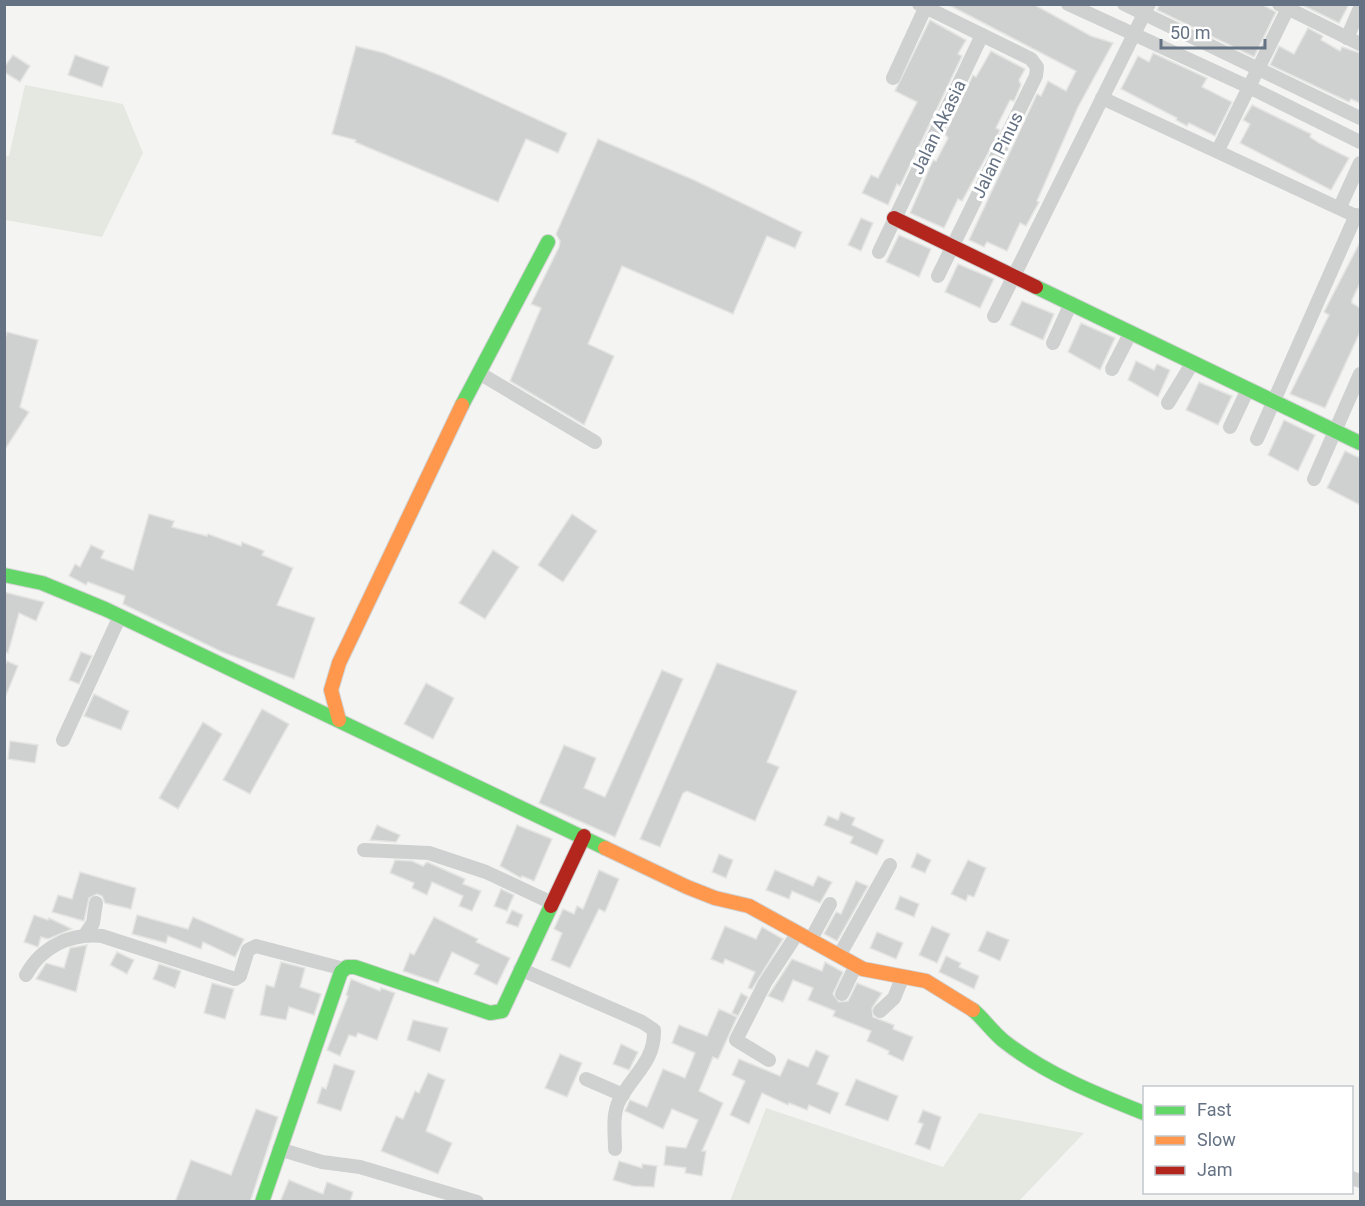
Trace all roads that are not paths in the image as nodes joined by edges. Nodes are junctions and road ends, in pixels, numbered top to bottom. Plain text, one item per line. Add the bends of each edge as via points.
1 (1068, 4) edge
2 (1124, 4) edge
3 (924, 6) edge
4 (1286, 6) edge
5 (1360, 8) edge
6 (1147, 9) edge
7 (982, 35) junction
8 (1134, 35) junction
9 (1347, 38) junction
10 (1360, 44) edge
11 (1260, 69) junction
12 (893, 78) dead end
13 (1251, 88) junction
14 (1102, 98) junction
15 (1360, 118) edge
16 (1360, 142) edge
17 (1218, 150) junction
18 (1360, 163) edge
19 (1340, 207) junction
20 (1358, 216) edge
21 (894, 218) junction
22 (548, 242) dead end
23 (952, 246) junction
24 (879, 252) dead end
25 (1013, 275) junction
26 (938, 276) dead end
27 (1071, 303) junction
28 (994, 316) dead end
29 (1131, 332) junction
30 (1053, 344) dead end
31 (1193, 362) junction
32 (1112, 369) dead end
33 (479, 374) junction
34 (1360, 374) edge
35 (1248, 389) junction
36 (1273, 400) junction
37 (1168, 403) dead end
38 (1230, 427) dead end
39 (1334, 430) junction
40 (1257, 439) dead end
41 (595, 442) dead end
42 (1360, 442) edge
43 (1314, 479) dead end
44 (4, 575) edge
45 (120, 616) junction
46 (339, 720) junction
47 (63, 740) dead end
48 (584, 836) junction
49 (364, 850) dead end
50 (890, 865) dead end
51 (550, 902) junction
52 (96, 903) dead end
53 (830, 904) dead end
54 (85, 934) junction
55 (797, 934) junction
56 (810, 941) junction
57 (839, 956) junction
58 (856, 965) junction
59 (344, 969) junction
60 (520, 969) junction
61 (26, 975) dead end
62 (903, 976) junction
63 (842, 994) dead end
64 (880, 1011) dead end
65 (769, 1060) dead end
66 (586, 1079) dead end
67 (623, 1095) junction
68 (1143, 1113) edge
69 (279, 1149) junction
70 (615, 1149) dead end
71 (262, 1202) edge
72 (477, 1202) edge

1 - 8 street
2 - 6 street
3 - 7 street
3 - 12 street
4 - 9 street
4 - 11 street
5 - 9 street
6 - 8 street
6 - 11 street
7 - 21 street, Jalan Akasia
7 - 23 street, Jalan Pinus via 1035,63 1036,76
8 - 13 street
8 - 14 street
9 - 10 street
11 - 13 street
11 - 15 street
13 - 16 street
13 - 17 street
14 - 17 street
14 - 25 street
17 - 19 street
18 - 19 street
19 - 20 street
20 - 36 street
21 - 23 street
21 - 24 street, Jalan Akasia
22 - 33 street
23 - 25 street
23 - 26 street, Jalan Pinus
25 - 27 street
25 - 28 street
27 - 29 street
27 - 30 street
29 - 31 street
29 - 32 street
31 - 35 street
31 - 37 street
33 - 41 street
33 - 46 street via 415,499 333,677 331,690
34 - 39 street
35 - 36 street
35 - 38 street
36 - 39 street
36 - 40 street
39 - 42 street
39 - 43 street
44 - 45 street via 42,584
45 - 46 street
45 - 47 street
46 - 48 street
48 - 51 street
48 - 55 street via 687,888 749,906
49 - 51 street via 429,853 486,872
50 - 57 street
51 - 60 street
52 - 54 street via 93,923
53 - 56 street
54 - 59 street via 235,979 240,976 248,950 256,946
54 - 61 street via 57,944 38,958
55 - 56 street
55 - 65 street via 736,1037 737,1042
56 - 57 street
57 - 58 street
58 - 62 street via 880,974
58 - 63 street
59 - 60 street via 355,967 497,1013 505,1007
59 - 69 street
60 - 67 street via 654,1030 655,1047
62 - 64 street via 894,998
62 - 68 street via 925,980 968,1006 1004,1042 1039,1063
66 - 67 street
67 - 70 street via 615,1116
69 - 71 street
69 - 72 street via 322,1162 360,1167

